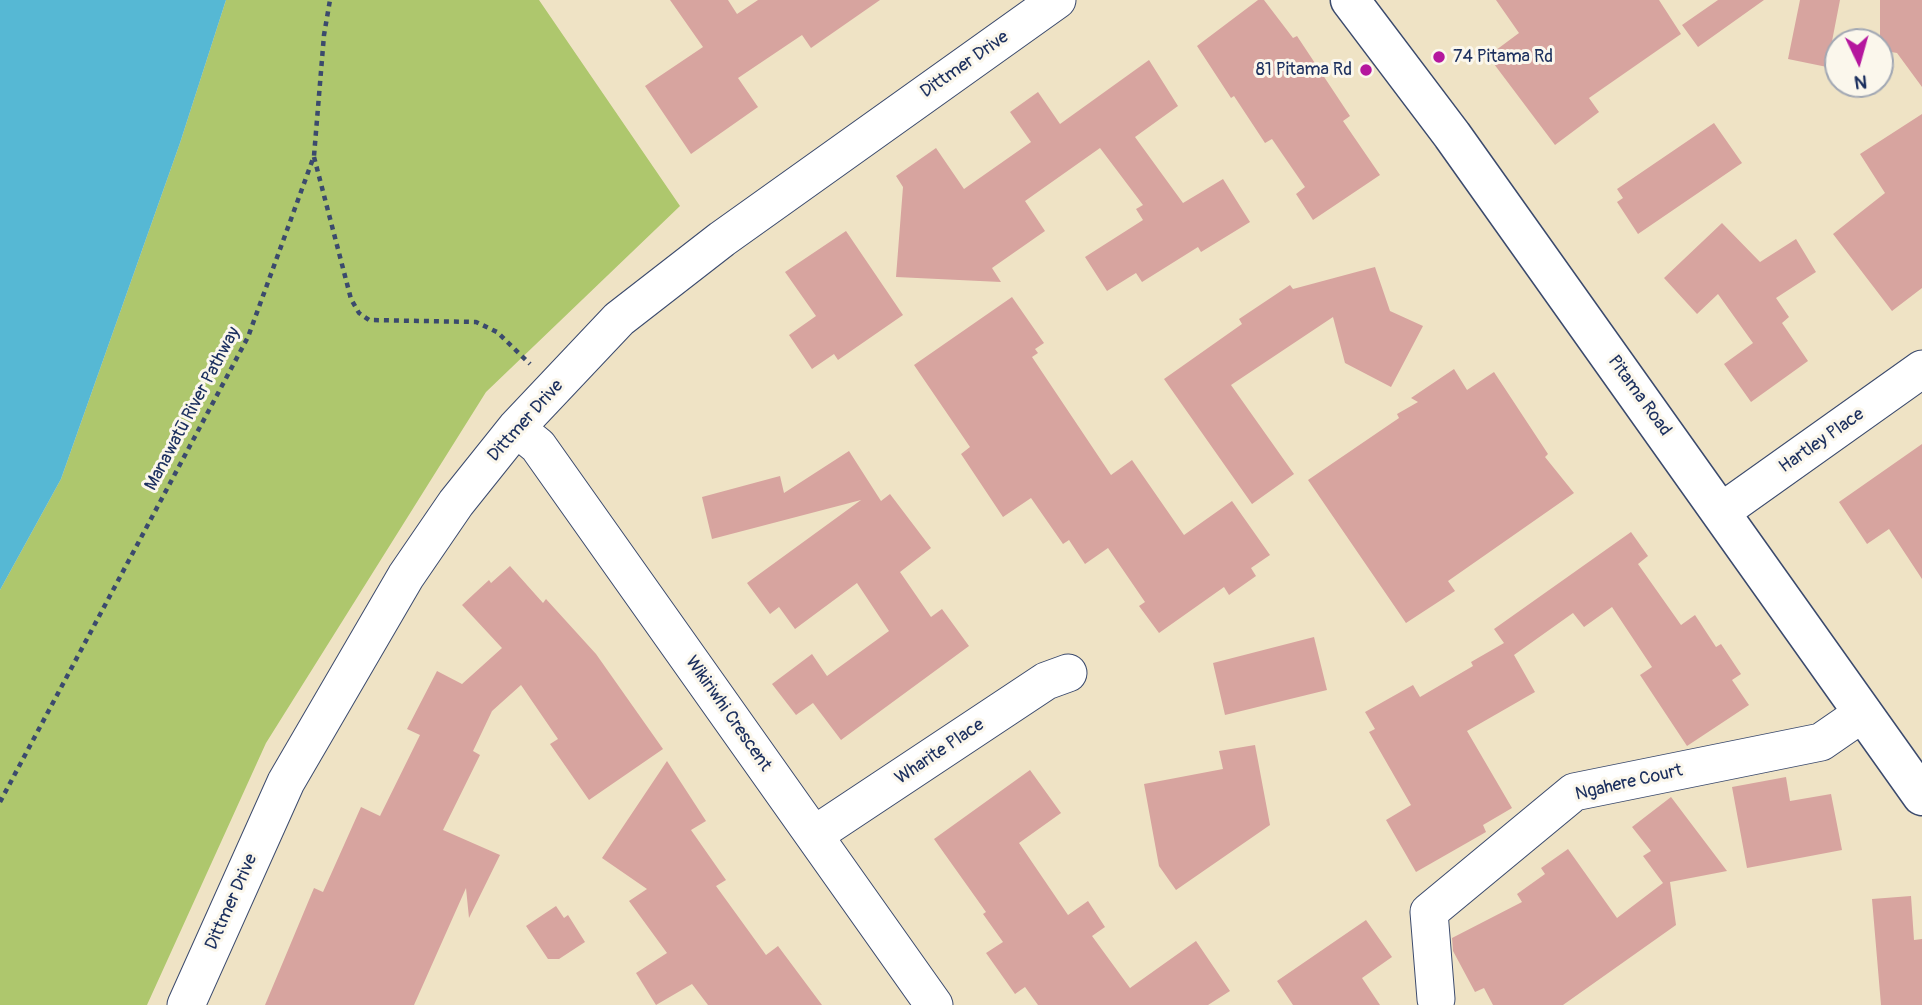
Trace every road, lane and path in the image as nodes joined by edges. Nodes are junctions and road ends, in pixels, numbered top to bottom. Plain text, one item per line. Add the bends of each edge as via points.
1 (331, 0) edge
2 (1057, 0) edge
3 (1350, 0) edge
4 (314, 156) junction
5 (1922, 369) edge
6 (555, 389) junction
7 (516, 428) junction
8 (1721, 512) junction
9 (1068, 673) dead end
10 (1863, 713) junction
11 (1922, 796) edge
12 (0, 803) edge
13 (814, 835) junction
14 (1436, 999) dead end
15 (186, 1005) edge
16 (934, 1005) edge

1 - 4 path, Manawatū River Pathway
2 - 6 street, Dittmer Drive via 722,239 620,319
3 - 8 street, Pitama Road
4 - 6 path via 351,299 359,313 369,320 476,322 497,332
4 - 12 path, Manawatū River Pathway via 248,337
5 - 8 street, Hartley Place
6 - 7 street, Dittmer Drive
7 - 13 street, Wikiriwhi Crescent via 538,446
7 - 15 street, Dittmer Drive via 405,576 286,782
8 - 10 street, Pitama Road
9 - 13 street, Wharite Place via 1046,681
10 - 11 street, Pitama Road
10 - 14 street, Ngahere Court via 1821,742 1574,792 1429,912
13 - 16 street, Wikiriwhi Crescent

